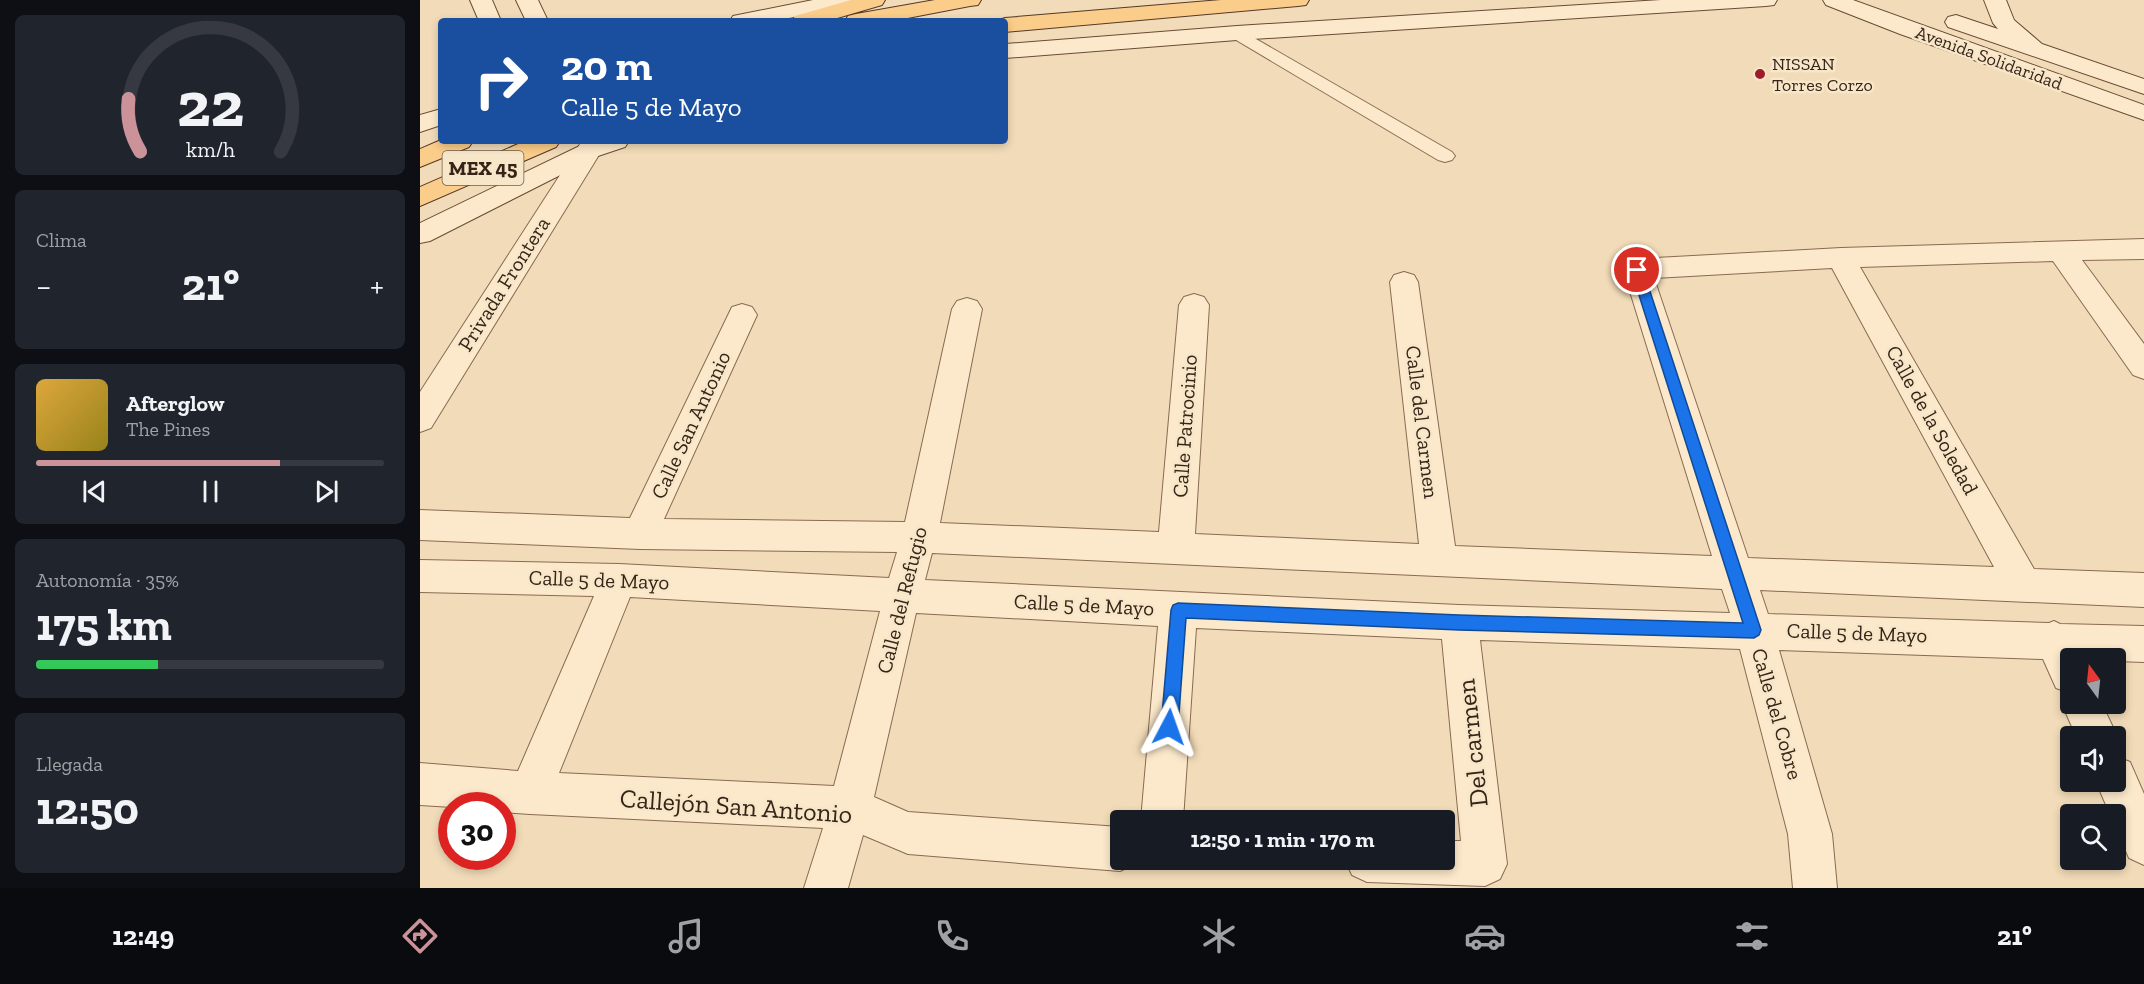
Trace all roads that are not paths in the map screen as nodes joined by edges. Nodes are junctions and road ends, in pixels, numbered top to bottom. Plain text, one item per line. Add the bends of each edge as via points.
1 (481, 0) edge
2 (527, 0) edge
3 (846, 0) edge
4 (874, 0) edge
5 (970, 0) edge
6 (1298, 0) edge
7 (1766, 0) edge
8 (1834, 0) edge
9 (1995, 0) edge
10 (1937, 15) dead end
11 (489, 18) edge
12 (536, 18) edge
13 (756, 18) edge
14 (813, 18) edge
15 (872, 18) edge
16 (1008, 25) edge
17 (1237, 33) junction
18 (1008, 51) edge
19 (2039, 51) junction
20 (2144, 87) edge
21 (2144, 113) edge
22 (438, 117) edge
23 (420, 124) edge
24 (453, 144) edge
25 (540, 144) edge
26 (607, 144) edge
27 (589, 150) junction
28 (1445, 156) dead end
29 (420, 159) edge
30 (420, 197) edge
31 (420, 234) edge
32 (2144, 249) edge
33 (2062, 253) junction
34 (1841, 258) junction
35 (1404, 282) dead end
36 (1194, 305) dead end
37 (968, 309) dead end
38 (742, 315) dead end
39 (2144, 367) edge
40 (420, 419) edge
41 (420, 525) edge
42 (640, 534) junction
43 (919, 537) junction
44 (1176, 548) junction
45 (1439, 561) junction
46 (1736, 572) junction
47 (420, 576) edge
48 (619, 580) junction
49 (2022, 583) junction
50 (2144, 590) edge
51 (902, 595) junction
52 (1178, 610) junction
53 (1459, 622) junction
54 (1754, 630) junction
55 (2054, 639) junction
56 (2144, 644) edge
57 (2060, 652) edge
58 (420, 784) edge
59 (2122, 792) edge
60 (530, 793) junction
61 (850, 808) junction
62 (1163, 810) edge
63 (2144, 843) edge
64 (1110, 848) edge
65 (1455, 863) edge
66 (826, 888) edge
67 (1815, 888) edge

1 - 11 street
2 - 12 street
3 - 13 street
4 - 14 main road
5 - 15 main road
6 - 16 main road
7 - 17 street
8 - 21 street, Avenida Solidaridad
9 - 19 street via 2004,23
10 - 19 street, Avenida Solidaridad
17 - 18 street
17 - 28 lane
19 - 20 street, Avenida Solidaridad
22 - 23 street
24 - 29 main road, MEX 45
25 - 30 main road, MEX 45
26 - 27 street
27 - 31 street
27 - 40 street, Privada Frontera
32 - 33 street
33 - 34 street
33 - 39 street
34 - 46 street, Calle del Cobre via 1637,270
34 - 49 street, Calle de la Soledad
35 - 45 street, Calle del Carmen
36 - 44 street, Calle Patrocinio
37 - 43 street, Calle del Refugio
38 - 42 street, Calle San Antonio
41 - 42 street
42 - 43 street
43 - 44 street
43 - 51 street, Calle del Refugio
44 - 45 street
45 - 46 street
46 - 49 street
46 - 54 street, Calle del Cobre
47 - 48 street, Calle 5 de Mayo
48 - 51 street, Calle 5 de Mayo
48 - 60 street
49 - 50 street
51 - 52 street, Calle 5 de Mayo
51 - 61 street, Calle del Refugio
52 - 53 street, Calle 5 de Mayo
52 - 62 street
53 - 54 street, Calle 5 de Mayo
53 - 65 street, Del carmen via 1485,864
54 - 55 street, Calle 5 de Mayo
54 - 67 street, Calle del Cobre via 1810,834
55 - 56 street, Calle 5 de Mayo
55 - 57 street
58 - 60 street, Callejón San Antonio
59 - 63 street
60 - 61 street, Callejón San Antonio
61 - 64 street, Callejón San Antonio via 908,833
61 - 66 street, Calle del Refugio

